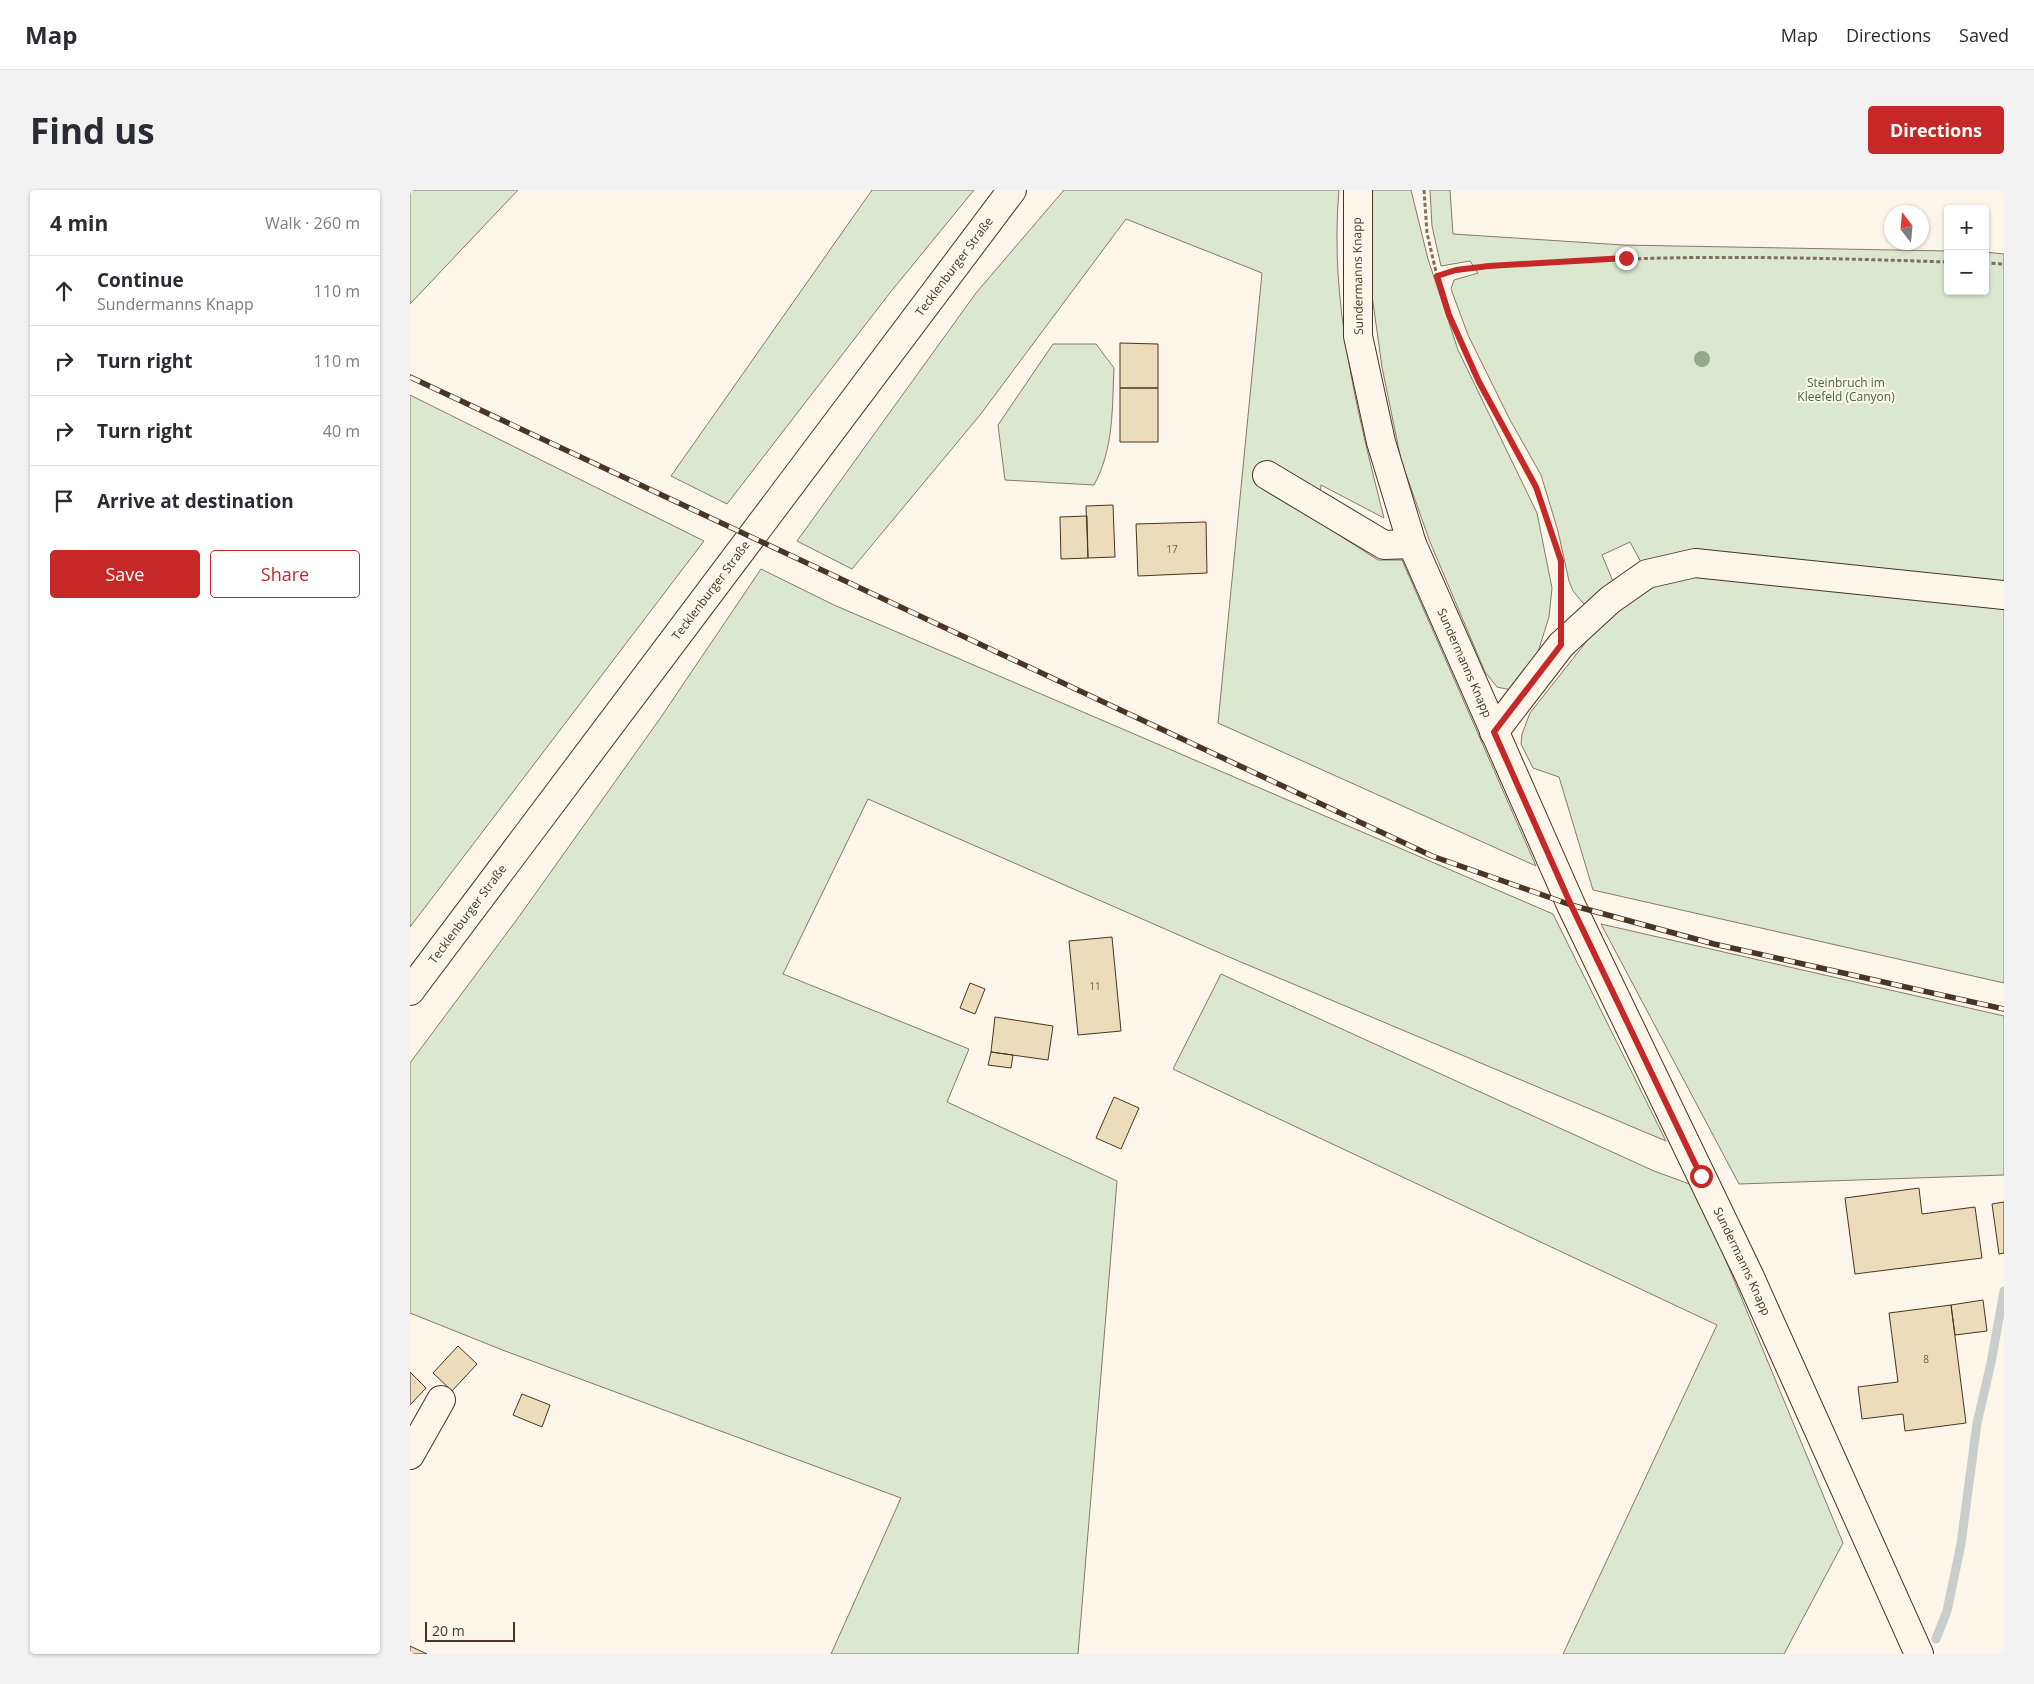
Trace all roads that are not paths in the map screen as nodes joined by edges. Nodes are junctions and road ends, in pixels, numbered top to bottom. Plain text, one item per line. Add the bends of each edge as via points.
1 (1012, 190) edge
2 (1358, 190) edge
3 (1267, 475) dead end
4 (1412, 544) junction
5 (2004, 595) edge
6 (1494, 732) junction
7 (410, 992) edge
8 (441, 1400) dead end
9 (410, 1455) edge
10 (1919, 1654) edge

1 - 7 street, Tecklenburger Straße
2 - 4 street, Sundermanns Knapp via 1358,336 1381,442
3 - 4 street via 1384,545
4 - 6 street, Sundermanns Knapp
5 - 6 street via 1695,563 1647,574 1610,600 1561,645
6 - 10 street, Sundermanns Knapp via 1571,905 1748,1275
8 - 9 street

